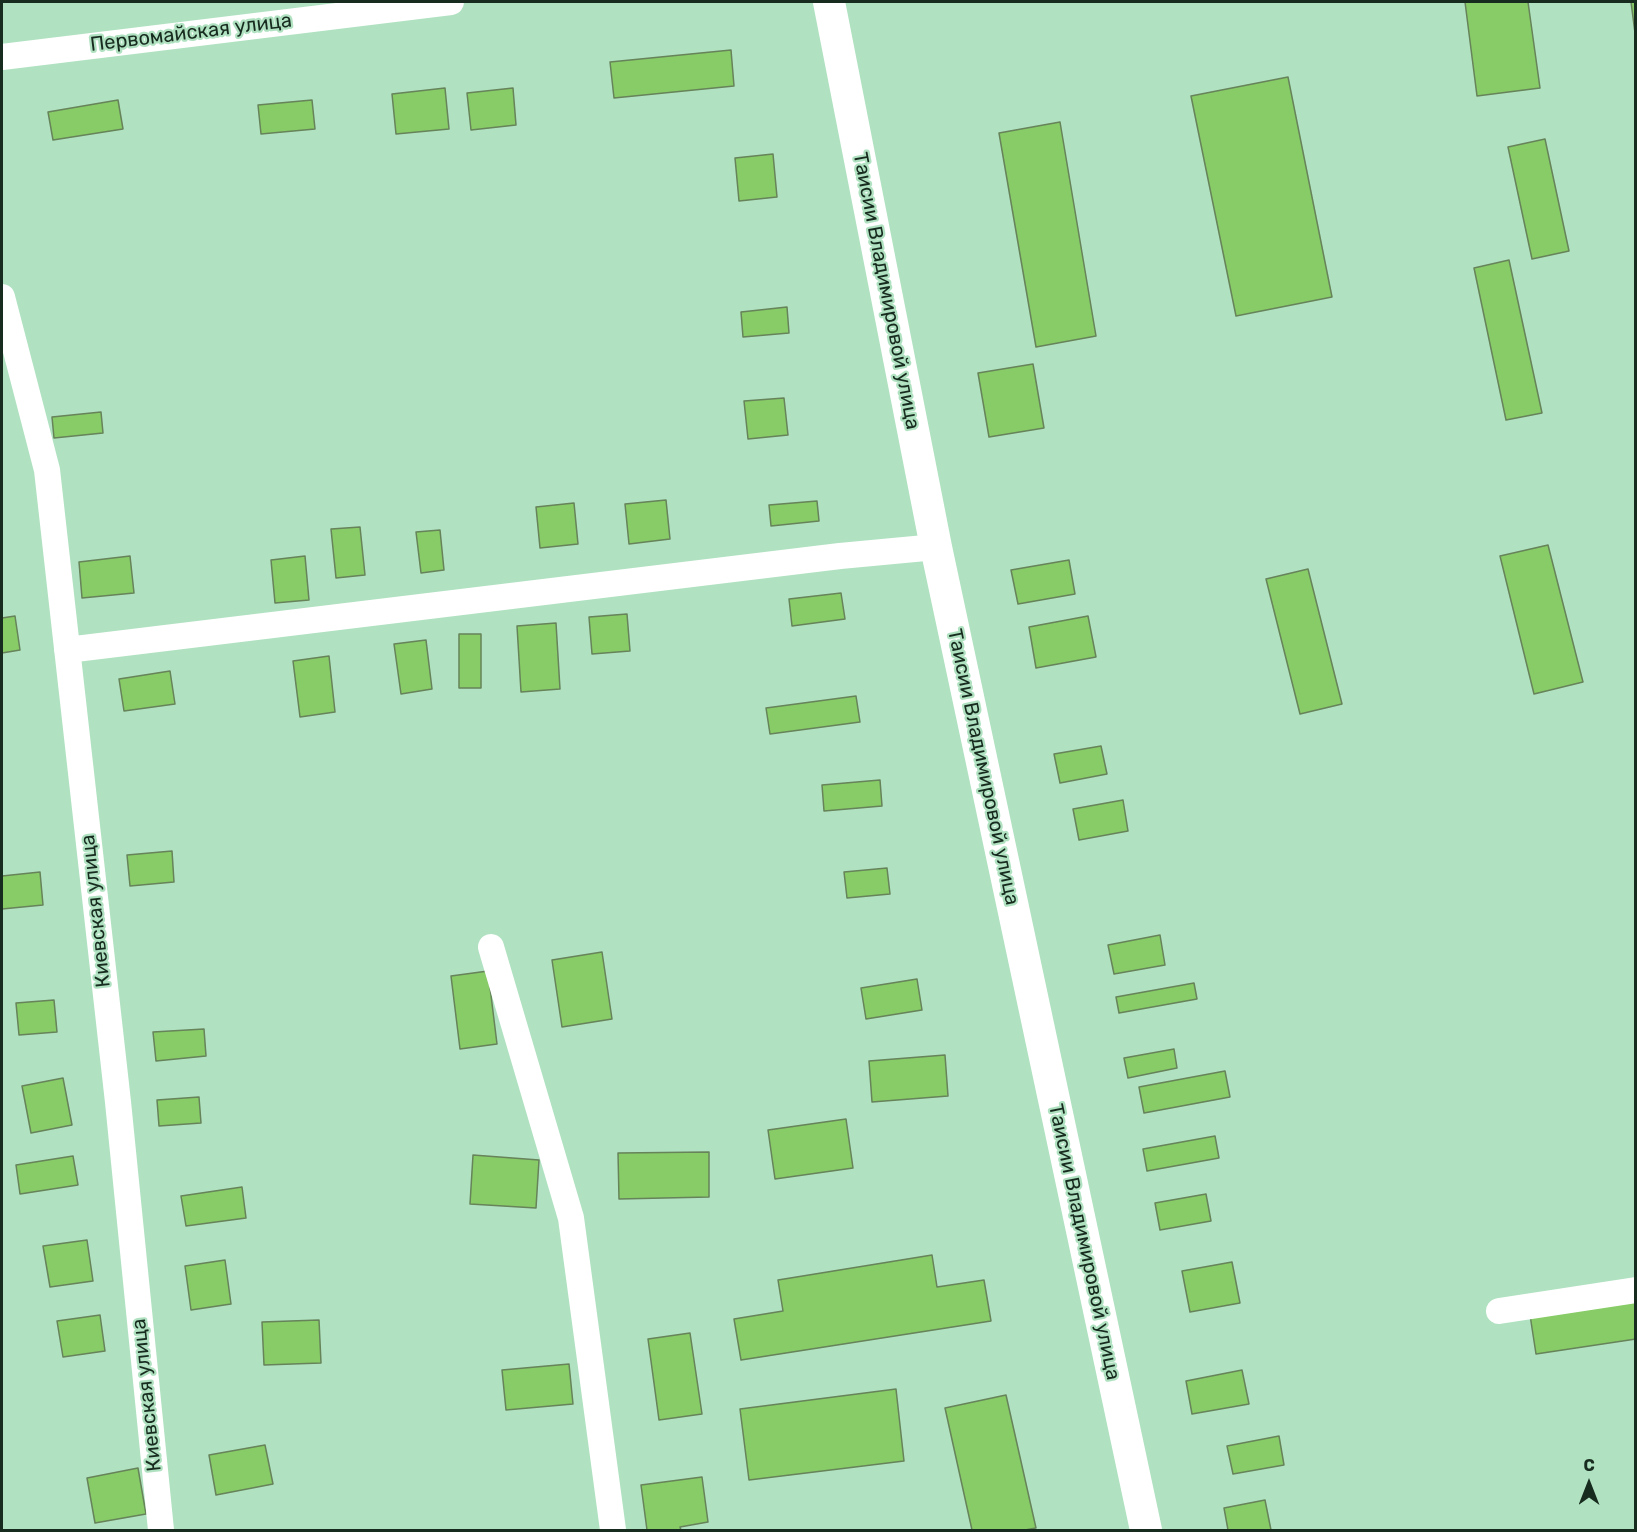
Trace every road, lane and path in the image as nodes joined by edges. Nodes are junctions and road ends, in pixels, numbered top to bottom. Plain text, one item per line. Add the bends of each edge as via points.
1 (452, 2) edge
2 (829, 2) edge
3 (2, 57) edge
4 (2, 297) edge
5 (936, 547) junction
6 (67, 650) junction
7 (491, 947) dead end
8 (1635, 1290) edge
9 (1499, 1311) dead end
10 (160, 1530) edge
11 (613, 1530) edge
12 (1146, 1530) edge

1 - 3 street, Первомайская улица
2 - 5 street, Таисии Владимировой улица
4 - 6 street, Киевская улица via 47,470
5 - 6 street
5 - 12 street, Таисии Владимировой улица
6 - 10 street, Киевская улица via 118,1102
7 - 11 street via 570,1218
8 - 9 street

